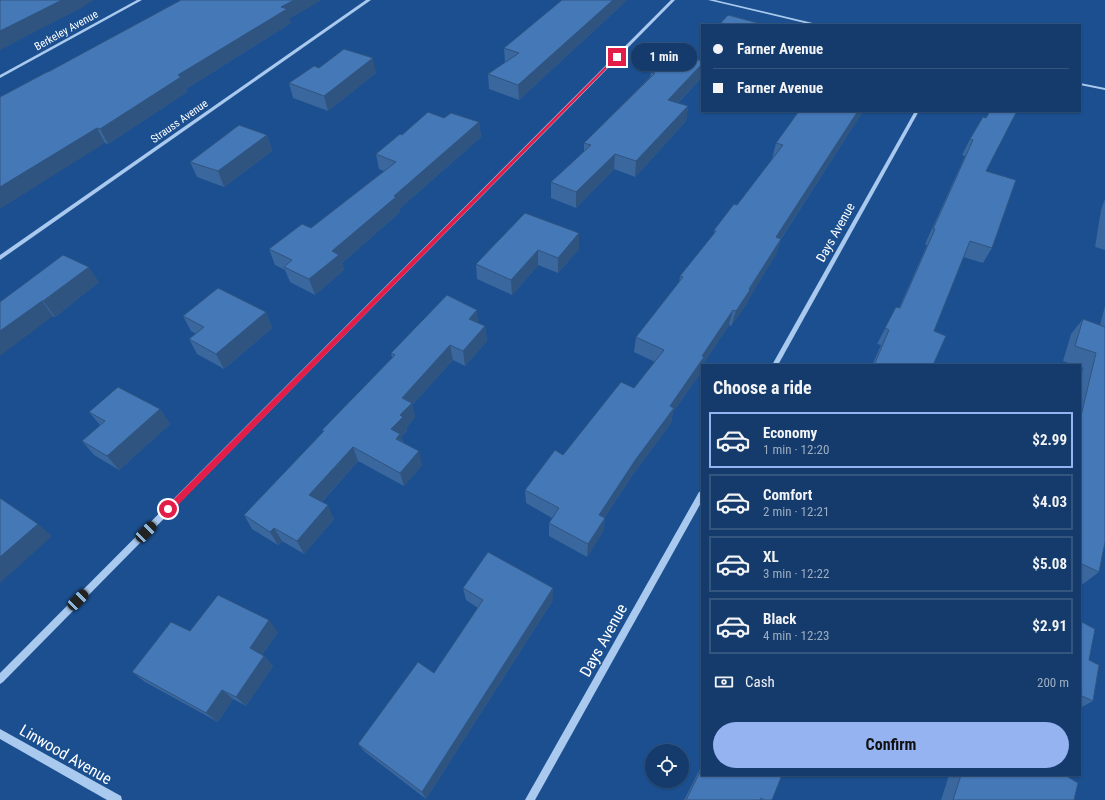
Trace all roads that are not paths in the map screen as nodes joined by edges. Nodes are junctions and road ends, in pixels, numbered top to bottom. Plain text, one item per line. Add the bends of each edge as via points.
1 (140, 0) edge
2 (369, 0) edge
3 (673, 0) edge
4 (710, 0) edge
5 (815, 24) edge
6 (0, 76) edge
7 (1081, 84) edge
8 (1105, 89) edge
9 (916, 112) edge
10 (0, 258) edge
11 (776, 364) edge
12 (701, 496) edge
13 (0, 679) edge
14 (0, 734) edge
15 (117, 800) edge
16 (530, 800) edge

1 - 6 street, Berkeley Avenue
2 - 10 street, Strauss Avenue
3 - 13 street
4 - 5 street
7 - 8 street
9 - 11 street, Days Avenue
12 - 16 street, Days Avenue
14 - 15 street, Linwood Avenue

